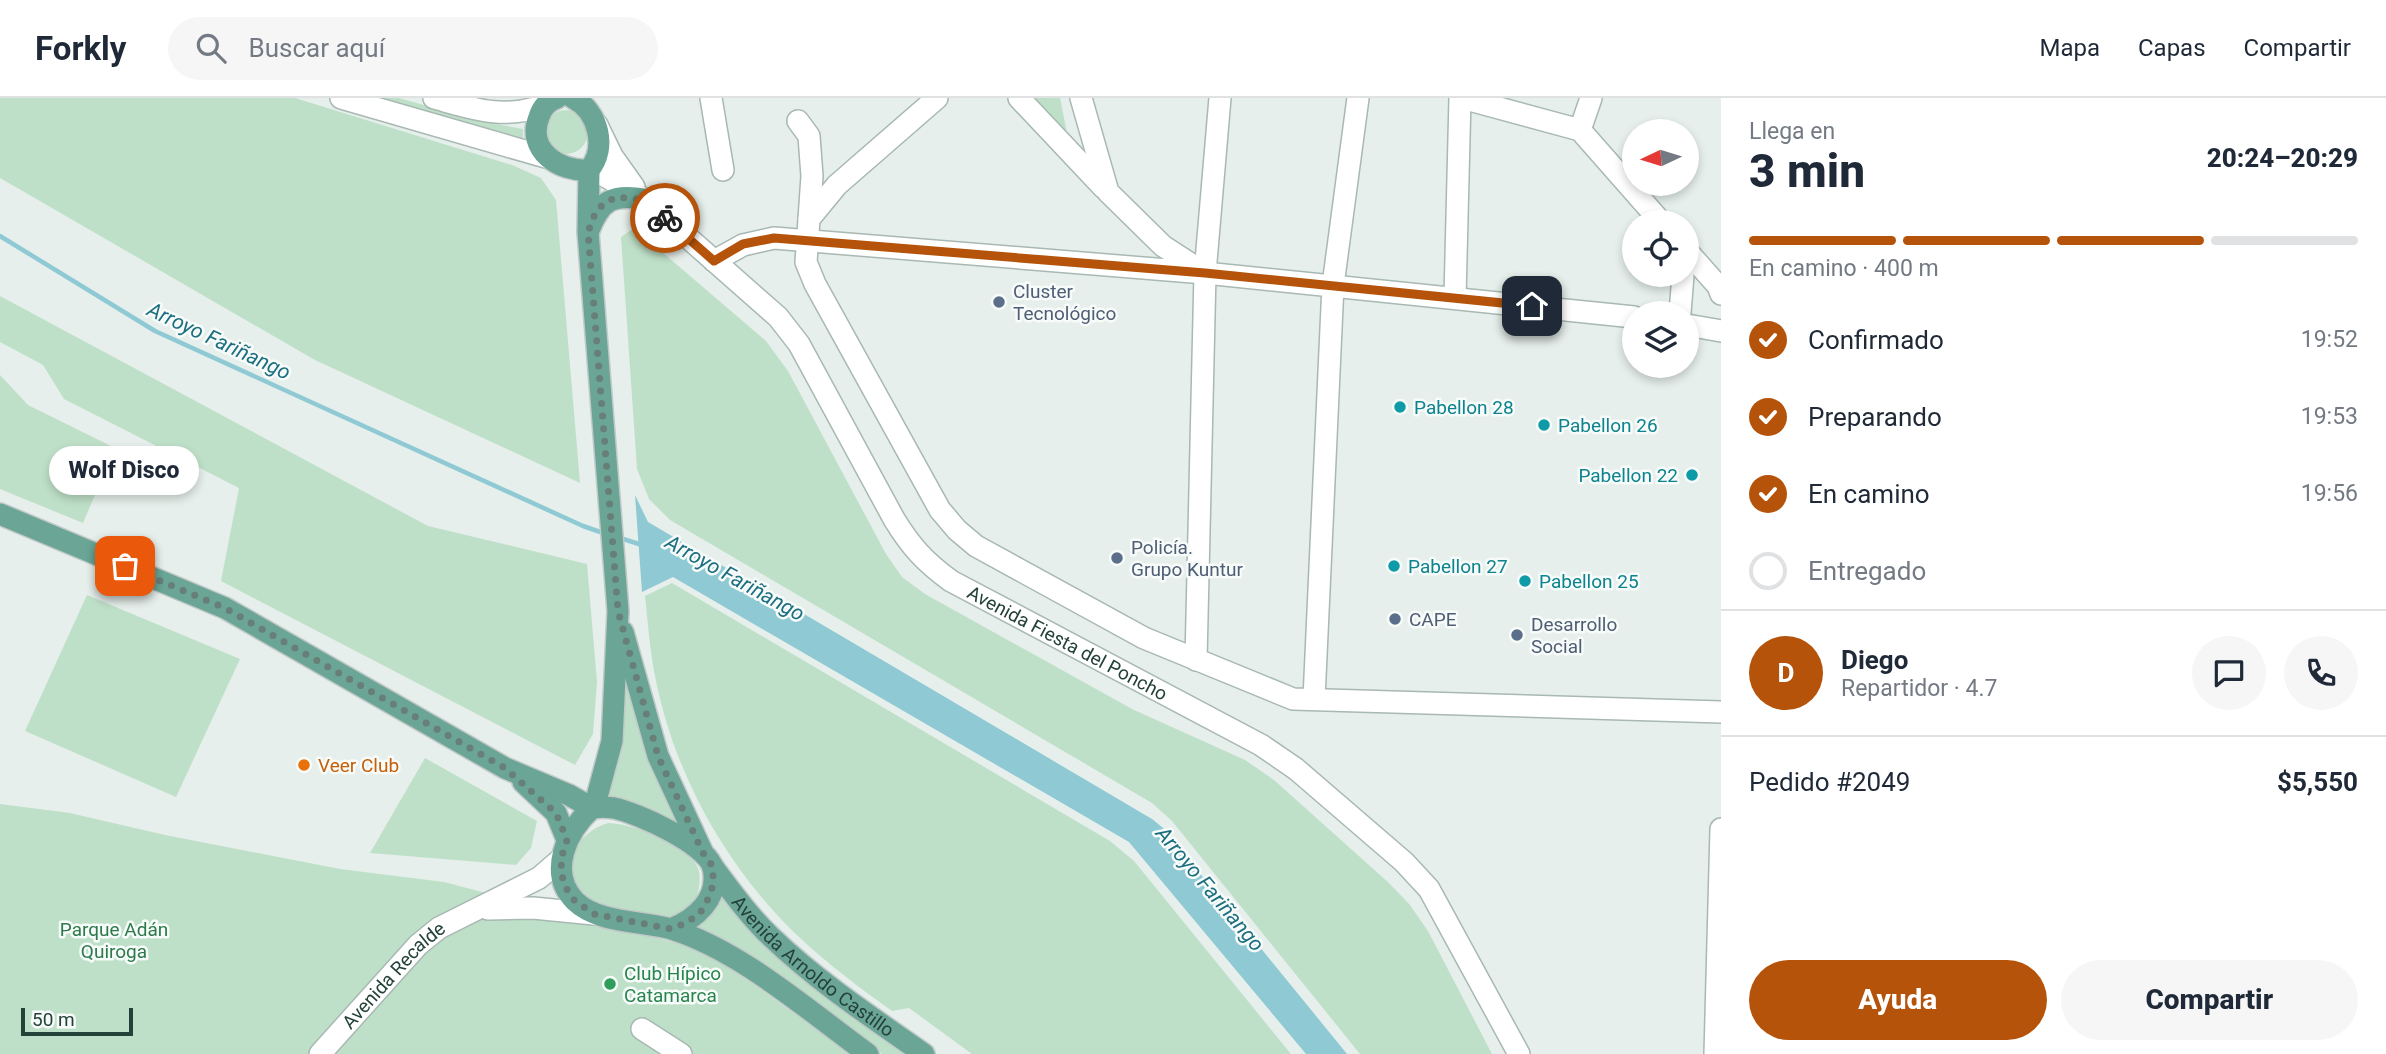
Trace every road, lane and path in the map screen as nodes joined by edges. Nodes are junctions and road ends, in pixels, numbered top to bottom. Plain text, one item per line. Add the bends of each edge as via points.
1 (341, 98) edge
2 (434, 98) edge
3 (594, 98) edge
4 (711, 98) edge
5 (937, 98) edge
6 (1019, 98) edge
7 (1081, 98) edge
8 (1220, 98) edge
9 (1358, 98) edge
10 (1461, 98) edge
11 (1591, 98) edge
12 (556, 100) edge
13 (798, 121) dead end
14 (596, 123) junction
15 (1580, 130) junction
16 (554, 162) junction
17 (590, 169) junction
18 (723, 170) dead end
19 (1108, 192) junction
20 (644, 200) junction
21 (1650, 210) edge
22 (809, 230) junction
23 (588, 232) junction
24 (714, 261) junction
25 (1699, 265) edge
26 (1205, 273) junction
27 (1333, 285) junction
28 (1721, 294) edge
29 (1455, 297) junction
30 (1622, 316) edge
31 (1699, 327) edge
32 (1721, 331) edge
33 (0, 514) edge
34 (618, 611) junction
35 (1196, 660) junction
36 (1314, 699) junction
37 (1721, 712) edge
38 (505, 768) junction
39 (593, 808) junction
40 (1721, 829) edge
41 (564, 850) junction
42 (708, 860) junction
43 (479, 909) junction
44 (594, 914) junction
45 (671, 929) junction
46 (642, 1029) dead end
47 (320, 1054) edge
48 (681, 1054) edge
49 (868, 1054) edge
50 (924, 1054) edge
51 (1519, 1054) edge
52 (1715, 1054) edge

1 - 16 street
2 - 12 street via 500,113 530,110
3 - 14 main road
4 - 18 street
5 - 22 street via 836,185
6 - 19 street
7 - 19 street
8 - 26 street
9 - 27 street
10 - 15 street
10 - 29 street
11 - 15 street
12 - 14 main road via 581,102
12 - 16 main road via 536,124 541,150
13 - 22 street via 809,136
14 - 17 main road via 598,152
14 - 20 street, Avenida Fiesta del Poncho via 612,156
15 - 21 street
16 - 17 main road via 578,171
16 - 23 main road via 573,188
17 - 20 street, Avenida Fiesta del Poncho
17 - 23 main road
19 - 26 street via 1163,246
20 - 23 main road via 618,197 606,202 596,211
20 - 24 street, Avenida Fiesta del Poncho
22 - 24 street via 743,244
22 - 26 street
22 - 35 street via 806,262 815,284 940,510 957,530 976,546 1144,638
23 - 34 main road
24 - 51 street, Avenida Fiesta del Poncho via 778,317 799,344 894,519 926,562 951,581 1261,745 1296,769 1429,889
25 - 28 street
26 - 27 street
26 - 35 street
27 - 29 street
27 - 36 street
29 - 30 street
31 - 32 street
33 - 38 main road via 225,608
34 - 39 main road via 612,741
34 - 42 main road via 658,756
35 - 36 street via 1293,699
36 - 37 street
38 - 39 main road
38 - 41 main road via 556,813
39 - 41 main road via 578,823
39 - 42 main road via 614,808 640,817 673,833
40 - 52 street
41 - 43 street, Avenida Recalde via 539,878
41 - 44 main road via 566,888
42 - 45 main road via 713,885 708,899 700,913
42 - 50 main road, Avenida Arnoldo Castillo via 770,936 838,995
43 - 44 street, Avenida Recalde
43 - 47 street, Avenida Recalde via 439,928 418,945
44 - 45 main road
45 - 49 main road, Avenida Arnoldo Castillo via 729,955
46 - 48 street

